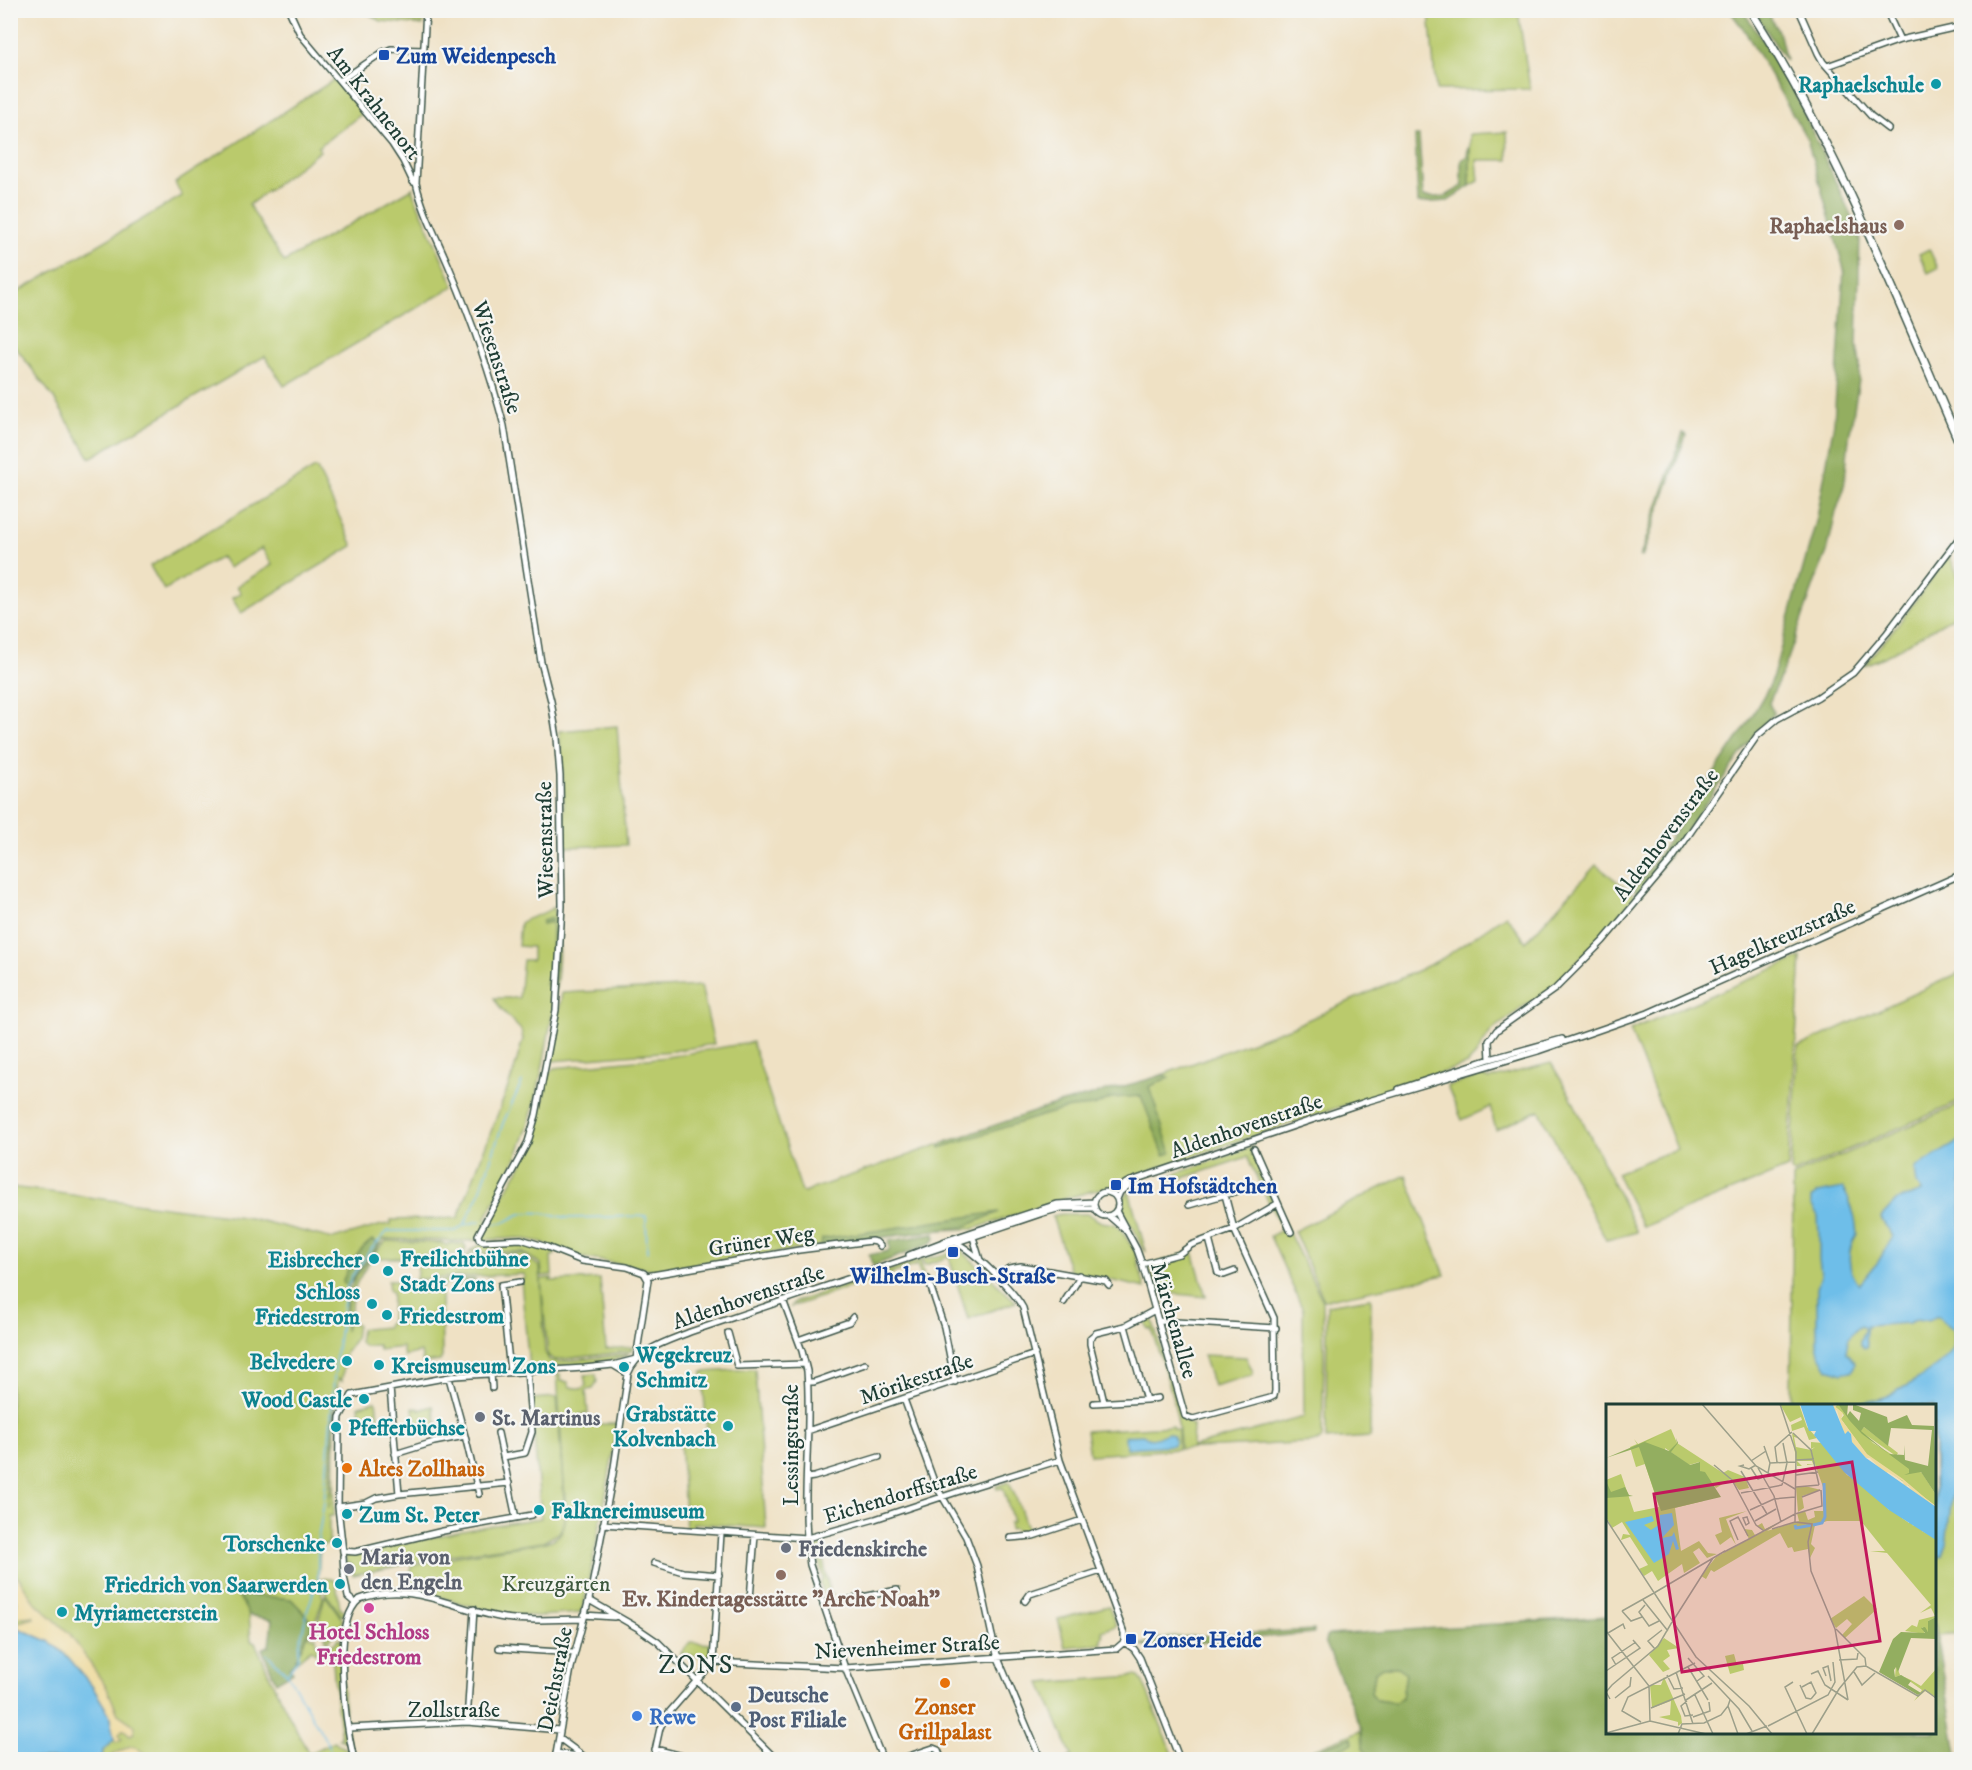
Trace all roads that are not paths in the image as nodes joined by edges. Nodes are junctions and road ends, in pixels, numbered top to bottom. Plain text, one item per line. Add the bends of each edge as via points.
1 (290, 10) edge
2 (426, 10) edge
3 (1750, 10) edge
4 (1799, 10) edge
5 (1886, 10) edge
6 (1962, 26) edge
7 (1900, 40) junction
8 (424, 50) junction
9 (1827, 66) junction
10 (340, 81) junction
11 (1888, 129) dead end
12 (416, 185) junction
13 (1962, 449) edge
14 (1962, 534) edge
15 (1962, 874) edge
16 (1615, 1024) junction
17 (1490, 1059) junction
18 (1486, 1067) joint
19 (1365, 1102) junction
20 (1254, 1149) dead end
21 (1137, 1179) junction
22 (1245, 1189) dead end
23 (1110, 1193) junction
24 (1225, 1195) junction
25 (1117, 1199) junction
26 (1277, 1204) junction
27 (1095, 1205) junction
28 (1189, 1205) dead end
29 (1116, 1211) junction
30 (1109, 1216) junction
31 (1234, 1229) junction
32 (1126, 1231) junction
33 (1291, 1232) dead end
34 (969, 1237) junction
35 (1209, 1239) junction
36 (956, 1244) junction
37 (880, 1246) dead end
38 (969, 1252) junction
39 (980, 1262) junction
40 (1142, 1264) junction
41 (874, 1270) junction
42 (1234, 1271) dead end
43 (1079, 1275) junction
44 (646, 1276) junction
45 (996, 1277) junction
46 (928, 1279) dead end
47 (520, 1282) dead end
48 (1109, 1285) dead end
49 (783, 1300) junction
50 (1064, 1302) dead end
51 (1155, 1310) junction
52 (853, 1317) dead end
53 (1159, 1321) junction
54 (1125, 1326) junction
55 (1276, 1328) junction
56 (728, 1333) dead end
57 (798, 1340) junction
58 (1035, 1354) junction
59 (636, 1359) junction
60 (805, 1364) junction
61 (865, 1364) dead end
62 (613, 1365) junction
63 (527, 1371) junction
64 (510, 1372) junction
65 (491, 1373) junction
66 (628, 1374) junction
67 (449, 1378) junction
68 (808, 1382) junction
69 (955, 1382) junction
70 (390, 1388) junction
71 (492, 1388) dead end
72 (1158, 1398) dead end
73 (904, 1399) junction
74 (1146, 1400) junction
75 (1104, 1402) junction
76 (1094, 1403) dead end
77 (807, 1431) junction
78 (498, 1433) dead end
79 (465, 1436) junction
80 (395, 1454) junction
81 (503, 1457) junction
82 (879, 1457) dead end
83 (1060, 1461) junction
84 (807, 1478) junction
85 (508, 1483) junction
86 (476, 1486) junction
87 (399, 1494) junction
88 (478, 1494) dead end
89 (942, 1496) junction
90 (338, 1507) junction
91 (532, 1515) dead end
92 (516, 1518) junction
93 (1082, 1520) junction
94 (603, 1524) junction
95 (721, 1533) junction
96 (755, 1535) junction
97 (807, 1538) junction
98 (1010, 1538) dead end
99 (343, 1553) junction
100 (654, 1563) dead end
101 (1101, 1571) junction
102 (718, 1575) junction
103 (897, 1590) dead end
104 (750, 1599) dead end
105 (589, 1600) junction
106 (1025, 1601) dead end
107 (355, 1603) junction
108 (823, 1605) junction
109 (474, 1610) junction
110 (584, 1617) junction
111 (619, 1618) junction
112 (1124, 1642) junction
113 (499, 1648) dead end
114 (574, 1653) junction
115 (999, 1658) junction
116 (713, 1662) junction
117 (845, 1668) junction
118 (698, 1680) junction
119 (467, 1722) junction
120 (349, 1728) junction
121 (560, 1730) junction
122 (559, 1737) junction
123 (655, 1749) junction
124 (556, 1756) edge
125 (584, 1756) junction
126 (354, 1760) edge
127 (607, 1760) edge
128 (653, 1760) edge
129 (698, 1760) edge
130 (777, 1760) edge
131 (883, 1760) edge
132 (897, 1760) edge
133 (942, 1760) edge
134 (1041, 1760) edge
135 (1180, 1760) edge

1 - 10 street, Am Krahnenort via 300,34
2 - 8 street
3 - 13 main road via 1815,121
4 - 9 street
5 - 7 street
6 - 7 street
7 - 9 street
8 - 10 street via 383,52
8 - 12 street
9 - 11 street via 1871,116
10 - 12 street, Am Krahnenort via 392,144
12 - 44 street, Wiesenstraße via 466,310 504,426 560,766 561,946 548,1062 528,1142 478,1235 483,1242 534,1242 571,1258 627,1267
14 - 17 street, Aldenhovenstraße via 1853,673 1777,718 1757,736 1648,890 1570,976 1497,1030 1489,1041
15 - 16 street, Hagelkreuzstraße via 1681,1000
16 - 17 street, Hagelkreuzstraße
16 - 18 street, Hagelkreuzstraße
17 - 19 street, Aldenhovenstraße
18 - 19 street, Aldenhovenstraße
19 - 21 street, Aldenhovenstraße
20 - 26 street
21 - 23 street, Aldenhovenstraße
21 - 25 street, Aldenhovenstraße
22 - 24 street
23 - 25 street
23 - 27 street via 1100,1194
24 - 28 street
24 - 31 street
25 - 29 street
26 - 31 street
26 - 33 street
27 - 30 street via 1103,1216
27 - 34 street, Aldenhovenstraße via 1054,1209
27 - 34 street via 1057,1204 989,1226
29 - 30 street
29 - 32 street, Märchenallee
30 - 32 street, Märchenallee
31 - 35 street
31 - 55 street
32 - 40 street, Märchenallee
34 - 36 street, Aldenhovenstraße
34 - 38 street
34 - 39 street
34 - 41 street, Aldenhovenstraße
35 - 40 street via 1179,1254
35 - 42 street via 1218,1273
36 - 38 street
36 - 41 street, Aldenhovenstraße
37 - 44 street, Grüner Weg via 872,1241 799,1250
38 - 39 street
39 - 45 street
40 - 51 street, Märchenallee
41 - 49 street, Aldenhovenstraße
43 - 45 street via 1021,1266 1009,1268
43 - 48 street
43 - 50 street
44 - 59 street
45 - 58 street via 1023,1308
46 - 69 street via 944,1327
47 - 64 street via 501,1285
49 - 57 street, Lessingstraße
49 - 59 street, Aldenhovenstraße via 670,1340
51 - 53 street, Märchenallee
51 - 54 street
52 - 57 street via 849,1322
53 - 55 street
53 - 55 street, Märchenallee via 1184,1411 1193,1419 1274,1396
54 - 74 street
54 - 75 street via 1090,1338
56 - 60 street via 737,1366
57 - 60 street, Lessingstraße
58 - 69 street, Mörikestraße
58 - 83 street
59 - 62 street
59 - 66 street, Deichstraße
60 - 68 street, Lessingstraße
61 - 68 street
62 - 63 street
62 - 66 street
63 - 64 street
63 - 81 street via 532,1432 525,1453
64 - 65 street
65 - 67 street
65 - 71 street
66 - 94 street, Deichstraße
67 - 70 street
67 - 79 street
68 - 77 street, Lessingstraße
69 - 73 street, Mörikestraße
70 - 80 street
70 - 90 street via 352,1395 340,1417
72 - 74 street
73 - 77 street, Mörikestraße
73 - 89 street
74 - 75 street
75 - 76 street
77 - 84 street, Lessingstraße
78 - 81 street
79 - 80 street
79 - 86 street
80 - 87 street
81 - 85 street
82 - 84 street
83 - 89 street, Eichendorffstraße
83 - 93 street
84 - 97 street, Lessingstraße
85 - 86 street
85 - 92 street
86 - 87 street
86 - 88 street
87 - 90 street
89 - 97 street, Eichendorffstraße
89 - 115 street via 962,1529 977,1566
90 - 99 street
91 - 92 street
92 - 99 street
93 - 98 street via 1033,1536
93 - 101 street
94 - 95 street, Eichendorffstraße
94 - 105 street, Deichstraße
95 - 96 street, Eichendorffstraße
95 - 102 street
96 - 97 street, Eichendorffstraße
96 - 104 street
97 - 108 street, Lessingstraße via 810,1565
99 - 107 street via 348,1597
100 - 102 street via 683,1572
101 - 106 street via 1030,1594
101 - 112 street
102 - 116 street
103 - 108 street
105 - 110 street, Deichstraße
105 - 111 street
107 - 109 street via 364,1597 403,1592
107 - 120 street via 344,1635 343,1676
108 - 117 street, Lessingstraße
109 - 110 street via 509,1618
109 - 119 street
110 - 111 street via 595,1614
110 - 114 street, Deichstraße
111 - 118 street via 658,1642
112 - 115 street, Nievenheimer Straße via 1116,1649
112 - 135 street via 1140,1658
113 - 114 street
114 - 121 street, Deichstraße
115 - 117 street, Nievenheimer Straße
115 - 134 street
116 - 117 street, Nievenheimer Straße
116 - 118 street
117 - 131 street, Lessingstraße
118 - 123 street via 666,1716
118 - 130 street
119 - 120 street, Zollstraße
119 - 121 street, Zollstraße
120 - 126 street
121 - 122 street, Deichstraße
122 - 124 street, Deichstraße
122 - 125 street
123 - 128 street
123 - 129 street
124 - 125 street
125 - 127 street
132 - 133 street via 936,1748

